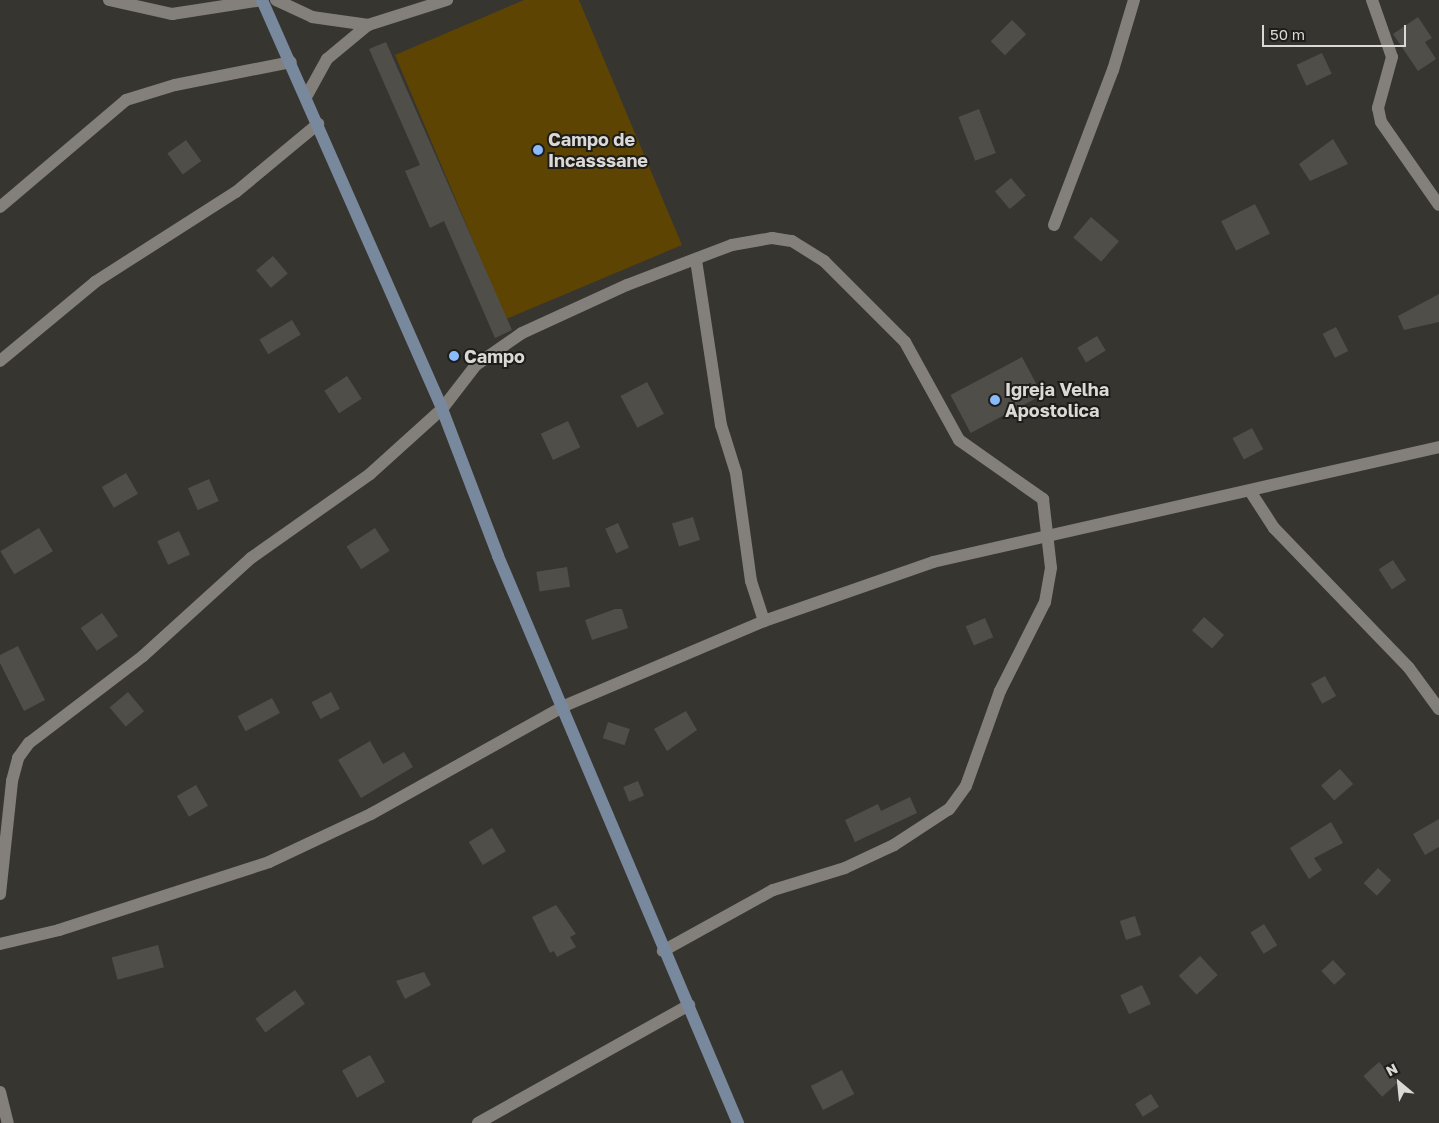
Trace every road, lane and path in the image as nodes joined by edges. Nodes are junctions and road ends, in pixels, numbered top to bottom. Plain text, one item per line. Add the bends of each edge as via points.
1 (109, 0) edge
2 (262, 0) edge
3 (276, 0) edge
4 (447, 0) edge
5 (1134, 0) edge
6 (1372, 0) edge
7 (368, 25) junction
8 (291, 62) junction
9 (306, 97) junction
10 (318, 124) junction
11 (1439, 205) edge
12 (0, 207) edge
13 (1054, 224) dead end
14 (696, 260) junction
15 (0, 361) edge
16 (442, 409) junction
17 (1439, 447) edge
18 (1250, 491) junction
19 (1048, 535) junction
20 (764, 621) junction
21 (564, 706) junction
22 (1439, 709) edge
23 (11, 796) junction
24 (0, 804) edge
25 (0, 894) edge
26 (0, 944) edge
27 (663, 951) junction
28 (689, 1005) junction
29 (0, 1092) edge
30 (8, 1123) edge
31 (478, 1123) edge
32 (738, 1123) edge

1 - 2 street via 172,14
2 - 8 street
3 - 7 street via 312,17
4 - 7 street
5 - 13 street via 1113,70
6 - 11 street via 1392,57 1378,108 1381,122 1404,162
7 - 9 street via 327,59
8 - 9 street
8 - 12 street via 175,85 126,100
9 - 10 street
10 - 15 street via 236,192 95,282
10 - 16 street
14 - 16 street via 628,285 514,338 476,364
14 - 19 street via 732,245 772,238 792,241 824,261 905,342 959,440 1038,492 1046,507
14 - 20 street via 721,425 736,473 751,581
16 - 21 street via 498,556
16 - 23 street via 370,474 251,558 143,656 29,744 18,758
17 - 18 street
18 - 19 street
18 - 22 street via 1274,528 1409,668
19 - 20 street via 933,562
19 - 27 street via 1051,568 1045,602 1000,691 966,786 949,809 922,831 894,845 845,868 773,890
20 - 21 street
21 - 26 street via 371,814 268,862 59,930
21 - 27 street
23 - 24 street
23 - 25 street
27 - 28 street
28 - 31 street
28 - 32 street
29 - 30 street

